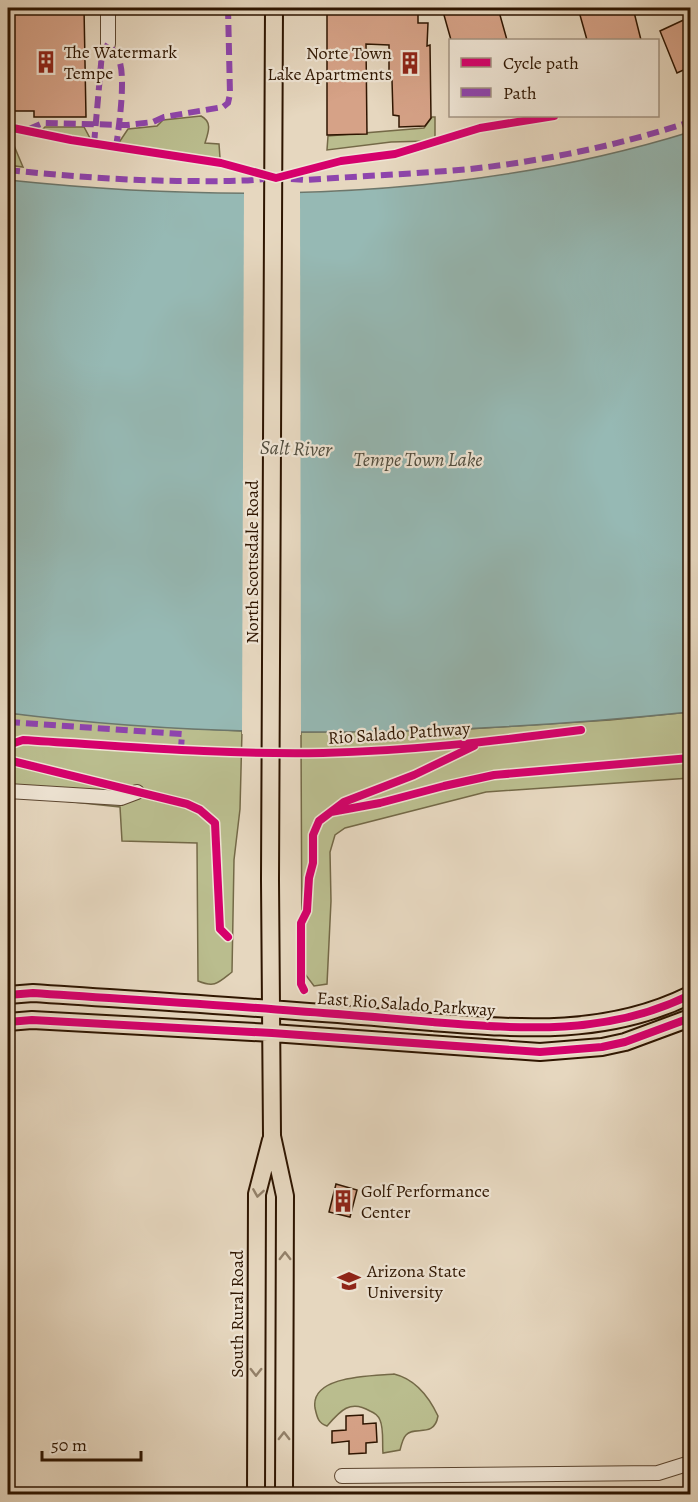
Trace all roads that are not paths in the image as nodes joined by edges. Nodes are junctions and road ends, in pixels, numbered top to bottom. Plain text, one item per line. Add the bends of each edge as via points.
1 (108, 8) edge
2 (274, 8) edge
3 (108, 44) dead end
4 (8, 790) edge
5 (137, 792) dead end
6 (8, 995) edge
7 (690, 995) edge
8 (272, 1009) junction
9 (690, 1018) edge
10 (8, 1022) edge
11 (272, 1034) junction
12 (272, 1136) junction
13 (690, 1462) edge
14 (342, 1476) dead end
15 (256, 1494) edge
16 (284, 1494) edge

1 - 3 street
2 - 8 main road, North Scottsdale Road
4 - 5 street via 121,798
6 - 8 main road, East Rio Salado Parkway via 33,993
7 - 8 main road, East Rio Salado Parkway via 612,1022 555,1028
8 - 11 main road, South Rural Road
9 - 11 main road via 625,1042 540,1052
10 - 11 main road via 32,1020
11 - 12 main road, South Rural Road
12 -> 15 main road, South Rural Road via 257,1194
16 -> 12 main road, South Rural Road via 285,1196
13 - 14 street via 658,1473

